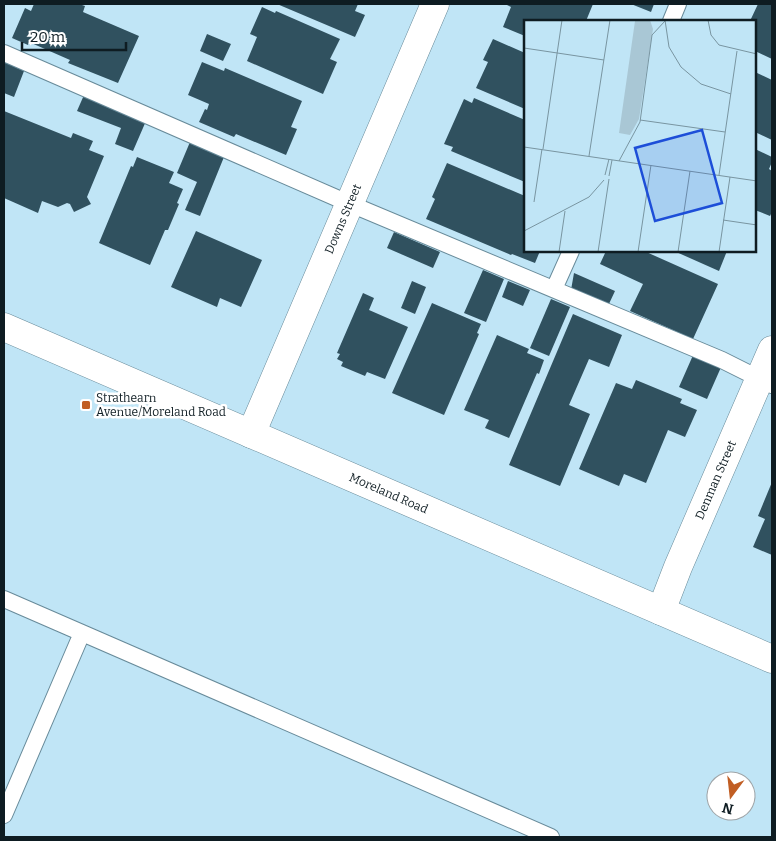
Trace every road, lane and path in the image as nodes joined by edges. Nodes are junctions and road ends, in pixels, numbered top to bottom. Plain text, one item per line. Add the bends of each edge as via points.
1 (435, 4) edge
2 (678, 4) edge
3 (671, 20) edge
4 (4, 53) edge
5 (348, 203) junction
6 (571, 252) edge
7 (554, 290) junction
8 (4, 327) edge
9 (772, 350) edge
10 (766, 382) edge
11 (250, 434) junction
12 (4, 599) edge
13 (661, 611) junction
14 (82, 633) junction
15 (772, 659) edge
16 (4, 815) edge
17 (551, 837) edge

1 - 5 main road, Downs Street
2 - 3 lane
4 - 5 lane
5 - 7 lane
5 - 11 main road, Downs Street
6 - 7 lane
7 - 10 lane via 722,360
8 - 11 main road, Moreland Road
9 - 10 main road, Denman Street
10 - 13 main road, Denman Street via 678,567
11 - 13 main road, Moreland Road
12 - 14 lane
13 - 15 main road, Moreland Road
14 - 16 lane
14 - 17 lane

